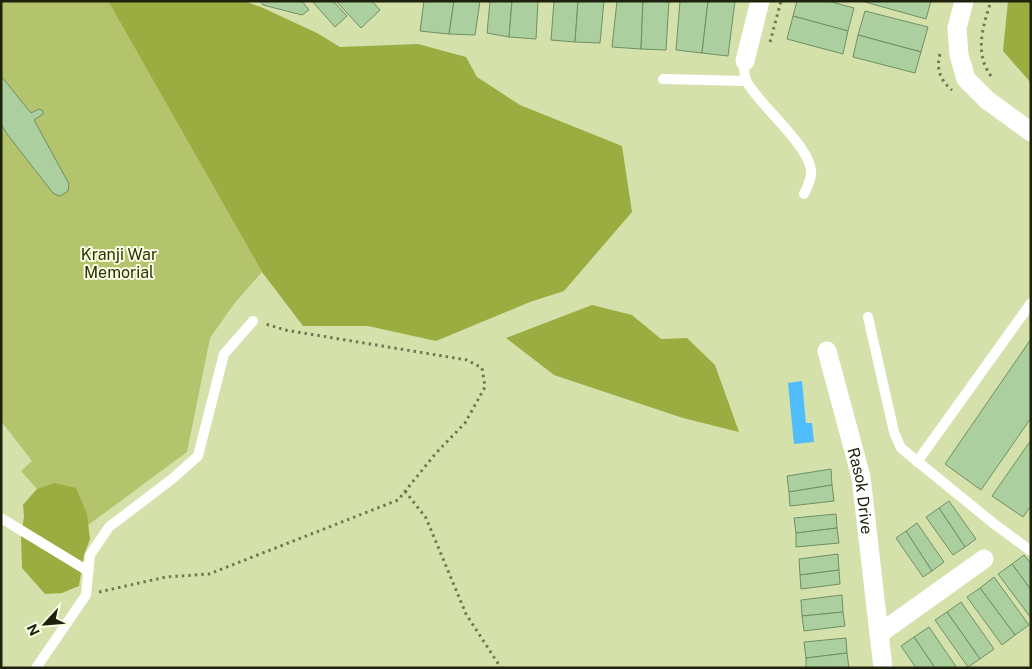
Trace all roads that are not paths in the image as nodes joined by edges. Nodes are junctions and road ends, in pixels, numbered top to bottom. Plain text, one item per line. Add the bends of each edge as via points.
1 (760, 1) edge
2 (964, 1) edge
3 (745, 61) joint
4 (663, 79) dead end
5 (746, 81) junction
6 (1031, 132) edge
7 (804, 194) dead end
8 (1031, 303) edge
9 (868, 316) dead end
10 (253, 320) road end
11 (827, 351) dead end
12 (917, 462) junction
13 (1, 518) edge
14 (1031, 552) edge
15 (984, 559) dead end
16 (88, 570) junction
17 (879, 634) junction
18 (36, 668) edge
19 (883, 668) edge

1 - 3 street
2 - 6 street via 957,28 959,56 966,79 987,100
3 - 5 lane
4 - 5 lane
5 - 7 lane via 809,161 812,174
8 - 12 lane
9 - 12 lane via 894,432 901,448
10 - 16 lane via 224,354 198,456 109,527 90,554
11 - 17 street, Rasok Drive via 861,477
12 - 14 lane
13 - 16 lane
15 - 17 street
16 - 18 lane via 86,594
17 - 19 street, Rasok Drive

